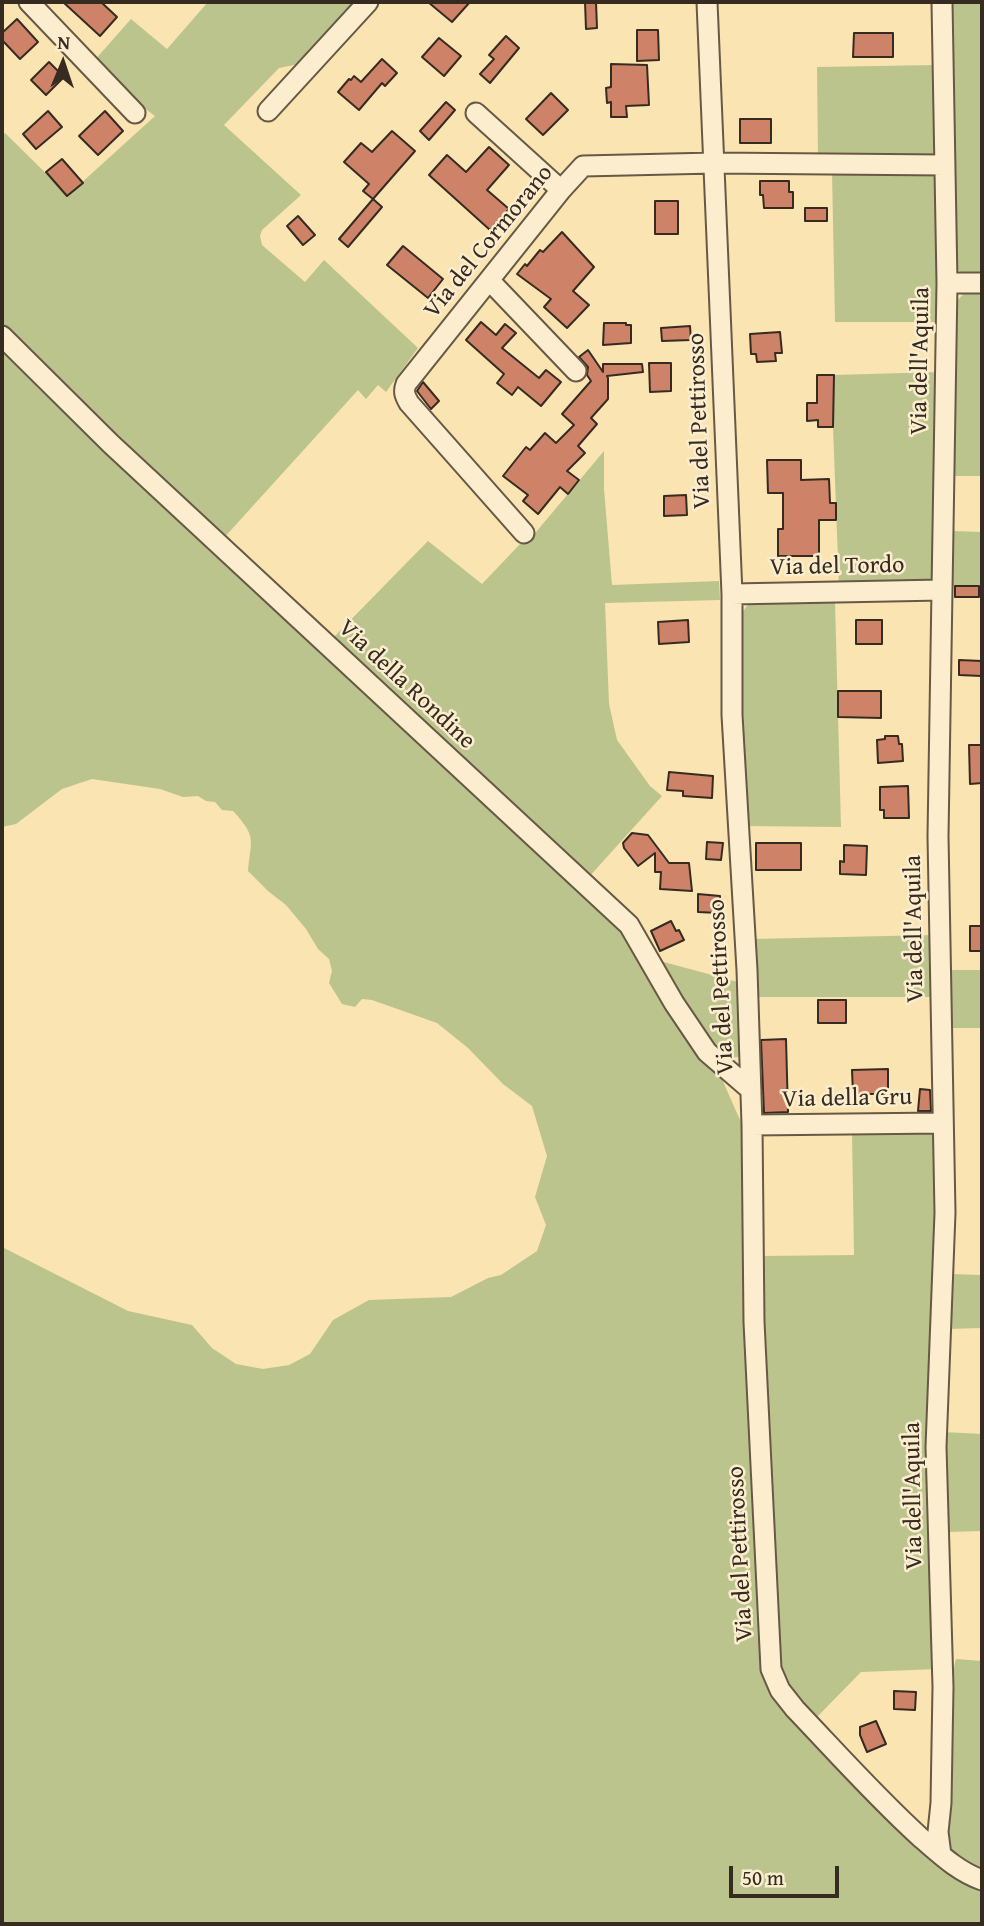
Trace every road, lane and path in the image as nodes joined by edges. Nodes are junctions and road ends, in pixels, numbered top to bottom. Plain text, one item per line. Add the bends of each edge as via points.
1 (29, 2) edge
2 (368, 2) edge
3 (707, 2) edge
4 (942, 2) edge
5 (268, 111) dead end
6 (135, 113) dead end
7 (476, 113) dead end
8 (714, 163) junction
9 (945, 165) junction
10 (561, 190) junction
11 (489, 280) junction
12 (947, 283) junction
13 (982, 283) edge
14 (2, 336) edge
15 (576, 371) dead end
16 (524, 533) dead end
17 (942, 590) junction
18 (732, 594) junction
19 (751, 1090) junction
20 (943, 1123) junction
21 (752, 1125) junction
22 (941, 1803) junction
23 (904, 1822) junction
24 (942, 1855) junction
25 (982, 1880) edge

1 - 6 street
2 - 5 street
3 - 8 street, Via del Pettirosso
4 - 9 street, Via dell'Aquila
7 - 10 street
8 - 9 street, Via del Cormorano
8 - 10 street, Via del Cormorano via 583,166
8 - 18 street, Via del Pettirosso
9 - 12 street, Via dell'Aquila
10 - 11 street, Via del Cormorano
11 - 15 street
11 - 16 street, Via del Cormorano via 404,390 409,402
12 - 13 street
12 - 17 street, Via dell'Aquila
14 - 19 street, Via della Rondine via 111,444 629,925 707,1052
17 - 18 street, Via del Tordo
17 - 20 street, Via dell'Aquila via 938,836
18 - 19 street, Via del Pettirosso via 732,716
19 - 21 street, Via del Pettirosso
20 - 21 street, Via della Gru
20 - 22 street, Via dell'Aquila via 945,1213 936,1447 943,1687
21 - 23 street, Via del Pettirosso via 754,1322 771,1669 795,1709
22 - 23 street via 925,1818
22 - 24 street, Via dell'Aquila via 938,1832
23 - 24 street, Via del Pettirosso
24 - 25 street, Via del Pettirosso

